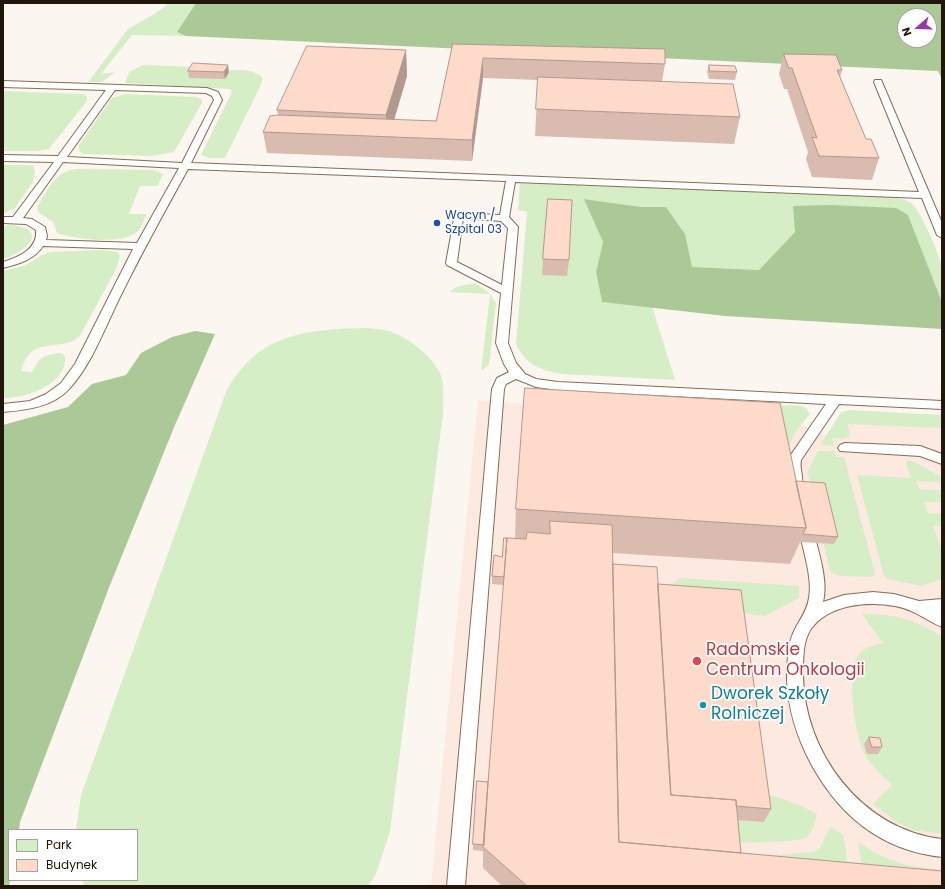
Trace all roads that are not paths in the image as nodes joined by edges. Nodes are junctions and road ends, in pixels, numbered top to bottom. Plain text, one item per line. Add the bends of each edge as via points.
1 (878, 82) dead end
2 (3, 84) edge
3 (113, 87) junction
4 (3, 158) edge
5 (61, 159) junction
6 (185, 166) junction
7 (511, 178) junction
8 (925, 195) junction
9 (504, 218) junction
10 (17, 219) junction
11 (3, 220) edge
12 (942, 235) edge
13 (41, 243) junction
14 (140, 246) junction
15 (3, 265) edge
16 (507, 292) junction
17 (515, 374) junction
18 (835, 400) junction
19 (942, 405) edge
20 (3, 408) edge
21 (845, 448) dead end
22 (942, 459) edge
23 (798, 496) edge
24 (801, 510) edge
25 (942, 605) edge
26 (918, 606) junction
27 (810, 620) junction
28 (942, 620) edge
29 (942, 848) edge
30 (456, 886) edge

1 - 8 lane
2 - 3 lane
3 - 5 lane
3 - 6 lane via 207,91 215,94 218,100
4 - 5 lane
5 - 6 lane
5 - 10 lane
6 - 7 lane
6 - 14 lane
7 - 8 lane
7 - 9 lane
8 - 12 lane
9 - 16 lane via 513,227
9 - 16 lane via 459,215 451,263
10 - 11 lane
10 - 13 lane via 28,221 41,229
13 - 14 lane
13 - 15 lane via 19,260
14 - 20 lane via 80,366 65,386 50,397 32,405
16 - 17 lane via 502,343
17 - 18 lane via 540,384 558,386
17 - 30 lane via 501,381 498,389
18 - 19 lane
18 - 23 lane via 795,459 793,472
21 - 22 lane via 928,452
24 - 27 lane via 818,597
25 - 26 lane
26 - 27 lane via 888,599 852,600 821,610
26 - 28 lane
27 - 29 lane via 801,632 797,647 796,684 799,714 818,759 847,801 866,819 894,836 913,843

